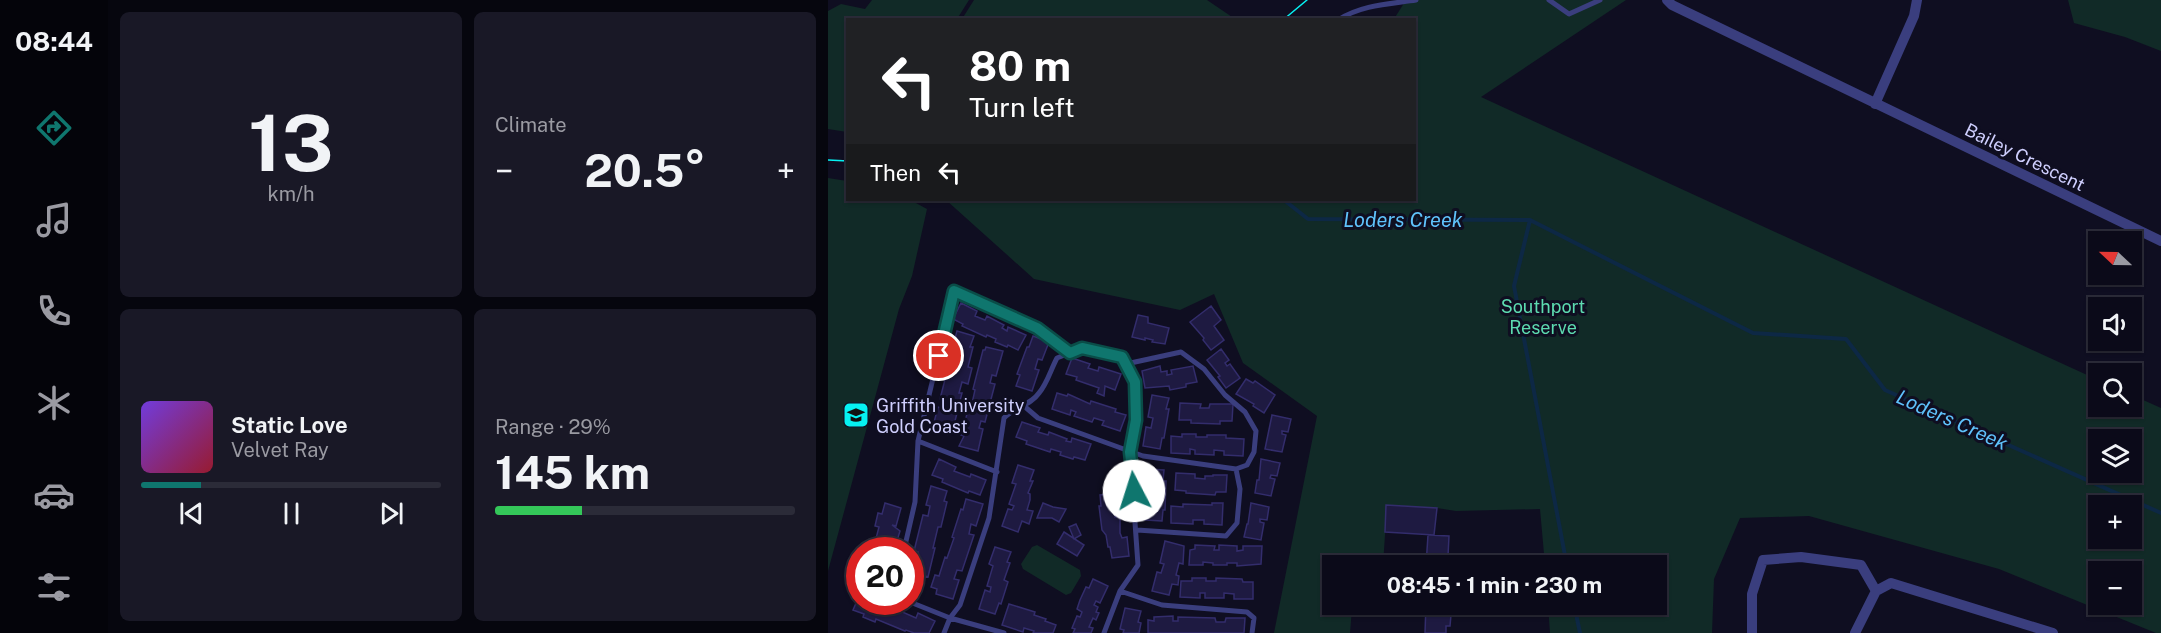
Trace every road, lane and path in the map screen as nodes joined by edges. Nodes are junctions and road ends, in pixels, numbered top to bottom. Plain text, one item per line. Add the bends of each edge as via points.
1 (1416, 0) edge
2 (1549, 0) edge
3 (1600, 0) edge
4 (1667, 0) edge
5 (1917, 0) edge
6 (1341, 18) edge
7 (1875, 104) junction
8 (2161, 241) edge
9 (1070, 353) junction
10 (1126, 364) junction
11 (1024, 406) junction
12 (918, 441) junction
13 (1130, 452) junction
14 (1236, 470) junction
15 (997, 472) junction
16 (1137, 530) junction
17 (907, 537) edge
18 (1120, 591) junction
19 (1876, 591) junction
20 (924, 608) edge
21 (950, 618) junction
22 (944, 633) edge
23 (1004, 633) edge
24 (1104, 633) edge
25 (1252, 633) edge
26 (1752, 633) edge
27 (1855, 633) edge
28 (2053, 633) edge

1 - 6 lane via 1376,5
2 - 3 lane via 1569,14
4 - 7 street, Bailey Crescent
5 - 7 street via 1914,16
7 - 8 street, Bailey Crescent
9 - 10 lane via 1082,348 1122,357
9 - 11 lane via 1057,358 1039,394
9 - 12 lane via 1037,328 954,291
10 - 13 lane via 1135,382 1136,420
10 - 14 lane via 1181,352 1204,369 1245,412 1256,431 1254,453 1247,465
11 - 13 lane via 1038,418
11 - 15 lane via 1012,409 1004,418
12 - 15 lane
12 - 17 lane via 915,501
13 - 14 lane
13 - 16 lane
14 - 16 lane via 1240,489 1237,523 1226,536
15 - 21 lane via 989,518 960,605
16 - 18 lane via 1138,566
18 - 24 lane
18 - 25 lane via 1162,605 1247,612 1254,618
19 - 26 street via 1861,565 1801,557 1763,560 1752,594
19 - 27 street
19 - 28 street via 1891,583
20 - 21 lane
21 - 22 lane
21 - 23 lane

